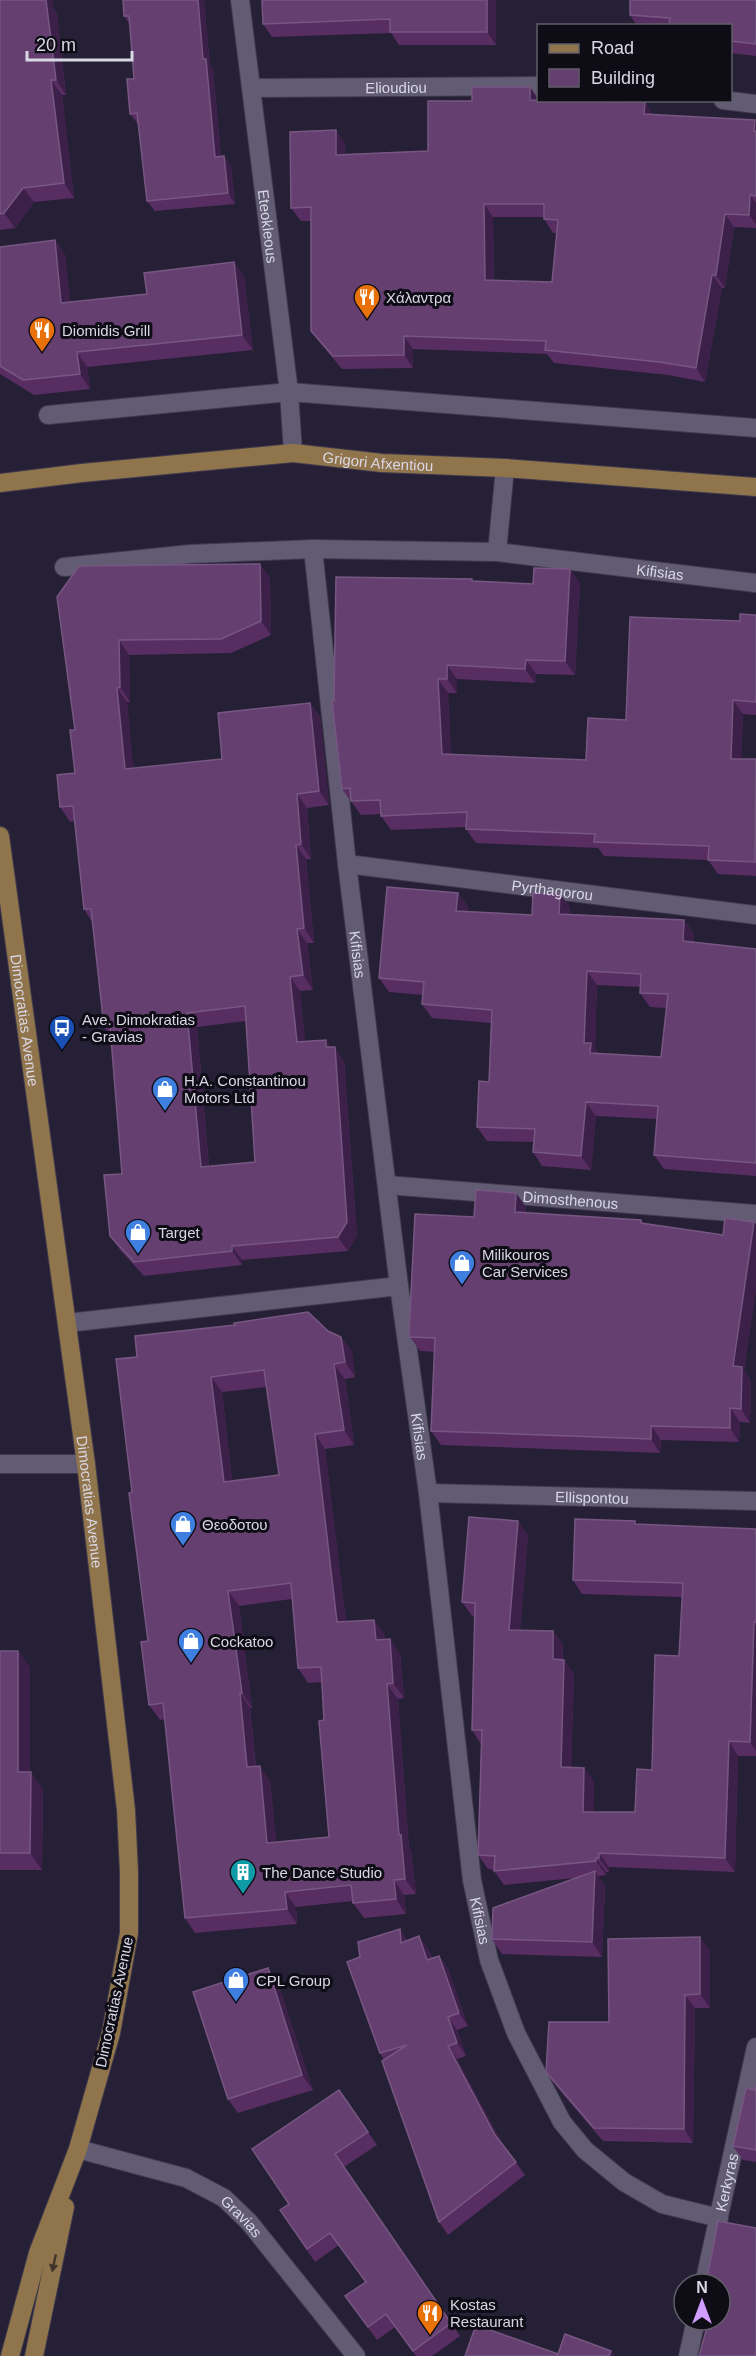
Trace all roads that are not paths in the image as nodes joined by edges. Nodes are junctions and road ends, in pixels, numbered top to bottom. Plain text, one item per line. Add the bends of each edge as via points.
1 (240, 0) edge
2 (537, 86) edge
3 (252, 88) junction
4 (732, 101) edge
5 (756, 104) edge
6 (289, 392) junction
7 (48, 415) dead end
8 (756, 428) edge
9 (293, 453) junction
10 (505, 468) junction
11 (0, 483) edge
12 (756, 487) edge
13 (313, 549) junction
14 (497, 552) junction
15 (64, 567) dead end
16 (756, 583) edge
17 (0, 836) edge
18 (347, 864) junction
19 (756, 915) edge
20 (387, 1185) junction
21 (756, 1214) edge
22 (399, 1286) junction
23 (67, 1323) junction
24 (0, 1464) edge
25 (86, 1464) junction
26 (428, 1493) junction
27 (756, 1502) edge
28 (756, 2047) edge
29 (76, 2156) junction
30 (719, 2218) junction
31 (707, 2272) edge
32 (693, 2332) edge
33 (10, 2356) edge
34 (34, 2356) edge
35 (356, 2356) edge
36 (688, 2356) edge

1 - 3 street, Eteokleous
2 - 3 street, Elioudiou
3 - 6 street, Eteokleous
4 - 5 street
6 - 7 street
6 - 8 street
6 - 9 street, Eteokleous
9 - 10 main road, Grigori Afxentiou via 382,463
9 - 11 main road, Grigori Afxentiou
10 - 12 main road, Grigori Afxentiou
10 - 14 street
13 - 14 street, Kifisias
13 - 15 street, Kifisias via 190,554
13 - 18 street, Kifisias
14 - 16 street, Kifisias
17 - 23 main road, Dimocratias Avenue
18 - 19 street, Pyrthagorou
18 - 20 street, Kifisias
20 - 21 street, Dimosthenous
20 - 22 street, Kifisias
22 - 23 street
22 - 26 street, Kifisias
23 - 25 main road, Dimocratias Avenue
24 - 25 street
25 - 29 main road, Dimocratias Avenue via 126,1810 129,1933 111,2033
26 - 27 street, Ellispontou
26 - 30 street, Kifisias via 472,1880 489,1960 516,2033 562,2122 585,2150 624,2182 662,2204
28 - 30 street, Kerkyras
29 - 33 main road, Dimocratias Avenue via 38,2253
29 -> 34 main road, Dimocratias Avenue
29 - 35 street, Gravias via 186,2178 224,2198 249,2222
30 - 31 street, Kerkyras
32 - 36 street

